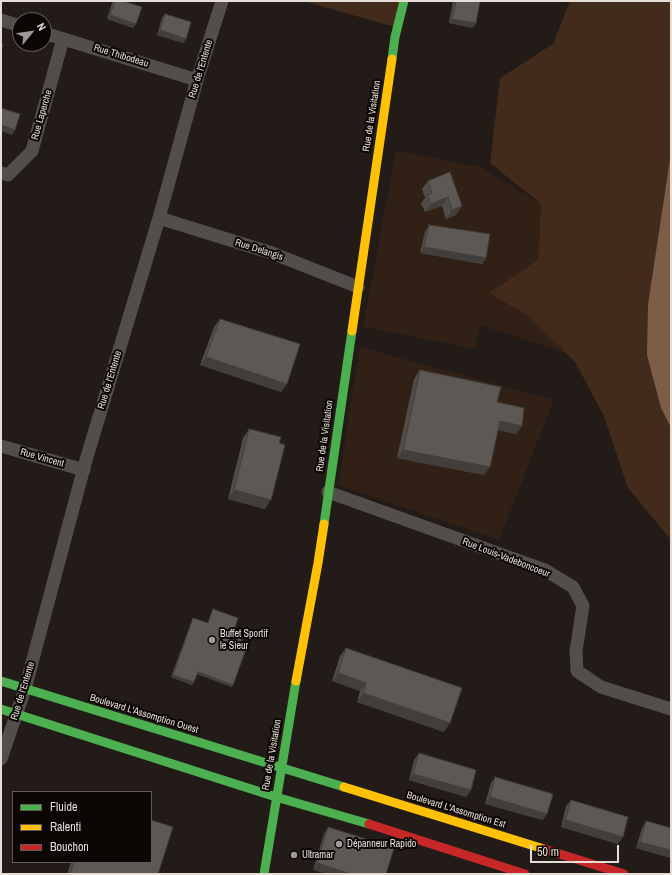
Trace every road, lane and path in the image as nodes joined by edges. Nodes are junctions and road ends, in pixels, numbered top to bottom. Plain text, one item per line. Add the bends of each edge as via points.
1 (222, 1) edge
2 (404, 1) edge
3 (1, 20) edge
4 (12, 23) edge
5 (52, 35) edge
6 (64, 39) junction
7 (197, 80) junction
8 (1, 173) edge
9 (159, 218) junction
10 (358, 287) junction
11 (1, 446) edge
12 (84, 470) junction
13 (328, 492) junction
14 (1, 681) edge
15 (25, 689) junction
16 (1, 709) edge
17 (671, 709) edge
18 (17, 714) junction
19 (1, 758) edge
20 (281, 768) junction
21 (276, 797) junction
22 (619, 873) edge
23 (264, 874) edge
24 (525, 874) edge

1 - 7 street, Rue de l'Entente
2 - 10 street, Rue de la Visitation via 395,37
3 - 4 street
5 - 6 street, Rue Thibodeau
6 - 7 street, Rue Thibodeau
6 - 8 street, Rue Laperche via 32,151 8,175
7 - 9 street, Rue de l'Entente
9 - 10 street, Rue Delangis via 272,254
9 - 12 street, Rue de l'Entente
10 - 13 street, Rue de la Visitation
11 - 12 street, Rue Vincent
12 - 15 street, Rue de l'Entente
13 - 17 street, Rue Louis-Vadeboncoeur via 544,570 573,587 583,606 576,651 577,671 601,687
13 - 20 street, Rue de la Visitation via 318,563
14 - 15 street, Boulevard L'Assomption Ouest
15 - 18 street, Rue de l'Entente
15 - 20 street, Boulevard L'Assomption Ouest
16 - 18 street
18 - 19 street, Rue de l'Entente
18 - 21 street
20 - 21 street, Rue de la Visitation
20 - 22 street, Boulevard L'Assomption Est via 385,803
21 - 23 street, Rue de la Visitation
21 - 24 street via 379,823

